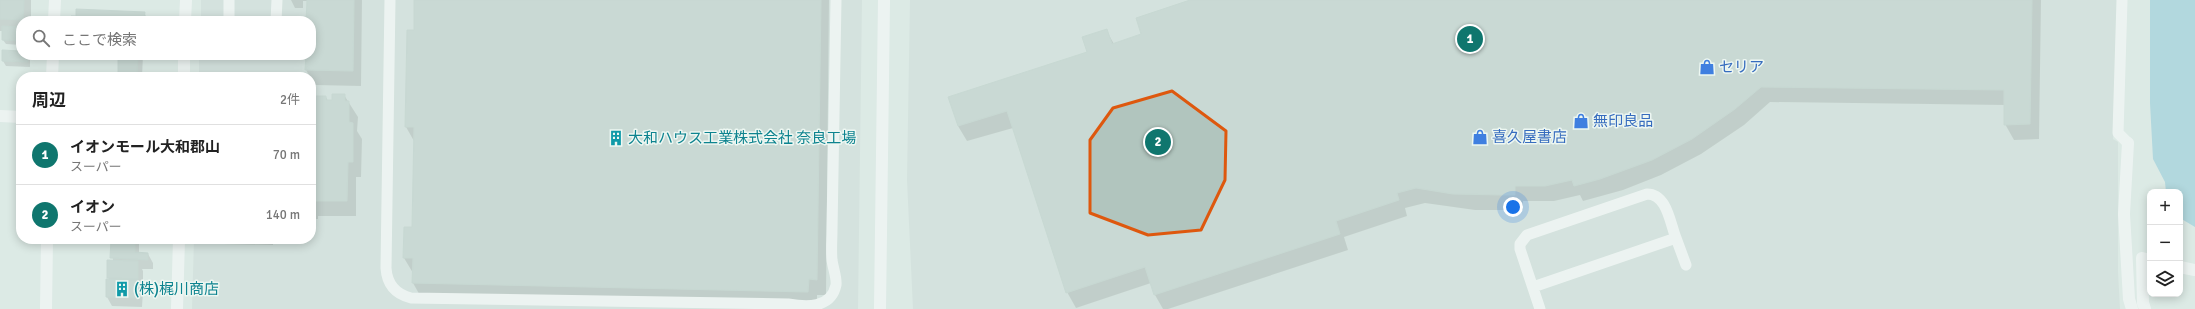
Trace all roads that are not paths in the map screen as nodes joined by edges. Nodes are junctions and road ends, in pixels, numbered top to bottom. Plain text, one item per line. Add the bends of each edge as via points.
1 (55, 0) edge
2 (186, 0) edge
3 (229, 0) edge
4 (277, 0) edge
5 (390, 0) edge
6 (836, 0) edge
7 (884, 0) edge
8 (2122, 0) edge
9 (54, 16) edge
10 (185, 16) edge
11 (229, 16) edge
12 (276, 16) edge
13 (53, 60) edge
14 (184, 60) edge
15 (52, 72) edge
16 (184, 72) edge
17 (0, 116) edge
18 (16, 117) edge
19 (2128, 143) joint
20 (1676, 238) junction
21 (47, 244) edge
22 (179, 244) edge
23 (2147, 259) edge
24 (1686, 265) dead end
25 (2183, 268) edge
26 (2195, 270) edge
27 (1533, 287) junction
28 (46, 309) edge
29 (177, 309) edge
30 (880, 309) edge
31 (1540, 309) edge
32 (2132, 309) edge
33 (2145, 309) edge

1 - 9 street
2 - 10 street
3 - 11 lane
4 - 12 lane
5 - 6 lane via 386,268 390,284 399,294 411,298 780,304 806,307 824,302 834,291 836,284 832,260 832,230
7 - 30 street
8 - 19 lane via 2118,133
13 - 15 street
14 - 16 street
17 - 18 street
19 - 32 street via 2124,214 2129,300
20 - 24 lane
20 - 27 lane
20 - 27 lane via 1662,200 1653,194 1527,235 1520,244 1520,250
21 - 28 street
22 - 29 street
23 - 33 street via 2142,258
25 - 26 street
27 - 31 lane

